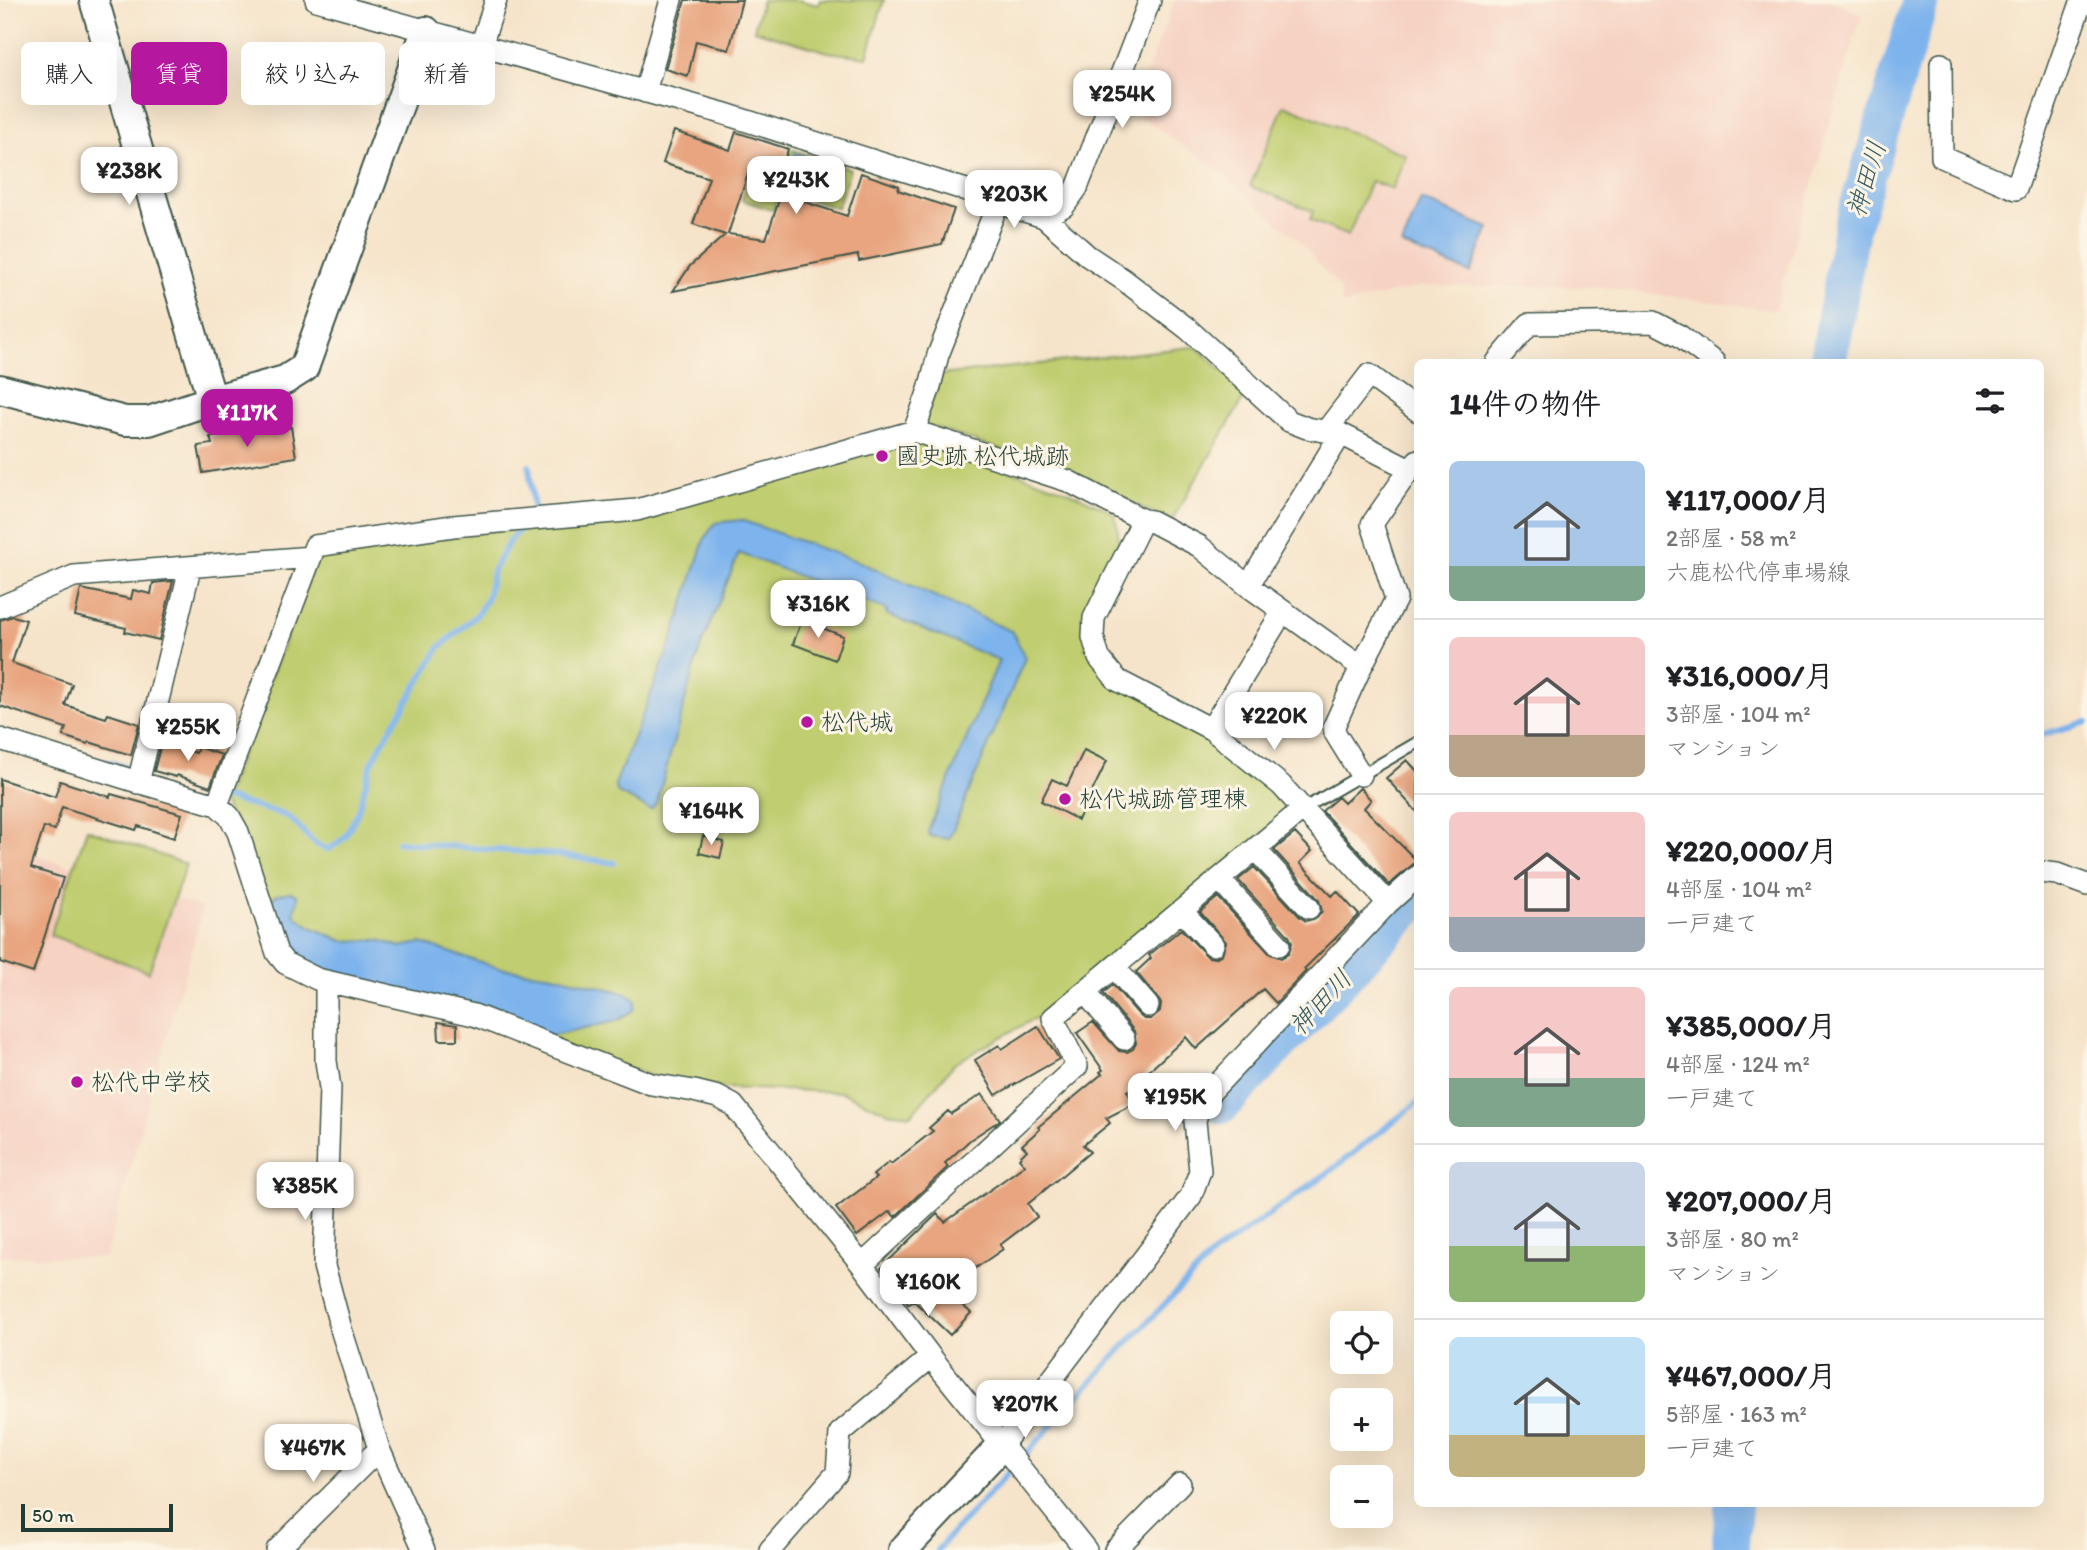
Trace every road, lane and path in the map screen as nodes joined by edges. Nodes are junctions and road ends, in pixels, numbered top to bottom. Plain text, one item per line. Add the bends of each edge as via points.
1 (94, 0) edge
2 (316, 0) edge
3 (496, 0) edge
4 (671, 0) edge
5 (1150, 0) edge
6 (2082, 0) edge
7 (426, 31) junction
8 (466, 42) edge
9 (482, 42) edge
10 (495, 50) edge
11 (1941, 64) dead end
12 (645, 92) junction
13 (998, 203) junction
14 (1044, 218) junction
15 (1499, 359) edge
16 (1710, 359) edge
17 (0, 389) edge
18 (212, 400) junction
19 (1414, 408) edge
20 (914, 431) junction
21 (1333, 433) junction
22 (1414, 465) edge
23 (1143, 520) junction
24 (311, 557) junction
25 (190, 568) junction
26 (1248, 586) junction
27 (0, 607) edge
28 (1283, 611) junction
29 (1361, 667) junction
30 (1211, 729) junction
31 (0, 739) edge
32 (1414, 744) edge
33 (1361, 775) junction
34 (138, 782) junction
35 (217, 805) junction
36 (1303, 809) junction
37 (1255, 849) junction
38 (2044, 872) edge
39 (1219, 879) junction
40 (1414, 880) edge
41 (2087, 885) edge
42 (1388, 903) junction
43 (1309, 908) dead end
44 (1182, 911) junction
45 (1279, 945) dead end
46 (1213, 946) dead end
47 (1115, 968) junction
48 (326, 981) junction
49 (1085, 992) junction
50 (1148, 1006) dead end
51 (1124, 1039) dead end
52 (862, 1265) junction
53 (931, 1357) junction
54 (1002, 1445) junction
55 (379, 1449) junction
56 (1180, 1484) dead end
57 (277, 1550) edge
58 (424, 1550) edge
59 (770, 1550) edge
60 (903, 1550) edge
61 (1086, 1550) edge
62 (1115, 1550) edge

1 - 18 street
2 - 7 street
3 - 9 street
4 - 12 street
5 - 14 street via 1077,188 1064,206
6 - 11 street via 2016,189 1942,157
7 - 8 street
7 - 18 street via 304,368 285,380
10 - 12 street
12 - 13 street
13 - 14 street
13 - 20 street via 938,355
14 - 21 street via 1188,329 1289,421
15 - 16 street via 1528,324 1591,321 1653,322
17 - 18 street via 125,421 149,421
19 - 21 street via 1369,375
20 - 23 street via 1068,481
20 - 24 street via 637,510 373,536 315,546
21 - 22 street
21 - 26 street
22 - 29 street via 1372,524 1396,599
23 - 26 street via 1199,546
23 - 30 street via 1094,618 1099,658 1117,680
24 - 25 street
24 - 35 street
25 - 27 street via 74,576
25 - 34 street
26 - 28 street
28 - 29 street
28 - 30 street
29 - 33 street via 1334,726
30 - 36 street via 1281,785
31 - 34 street
32 - 33 lane
33 - 36 lane
34 - 35 street
35 - 48 street via 238,832 277,953 285,963
36 - 37 street
36 - 42 street
37 - 39 street
37 - 43 street
38 - 41 street
39 - 44 street
39 - 45 street
40 - 42 street
42 - 54 street via 1200,1103 1195,1121 1199,1171 1191,1196
44 - 46 street
44 - 47 street
47 - 49 street
47 - 50 street
48 - 52 street via 474,1015 651,1084 719,1097 733,1105
48 - 55 street via 330,1088 324,1266
49 - 51 street
49 - 52 street via 1053,1018 1077,1066
52 - 53 street
53 - 54 street
53 - 59 street via 840,1433 837,1472
54 - 60 street
54 - 61 street
55 - 57 street
55 - 58 street
56 - 62 street

